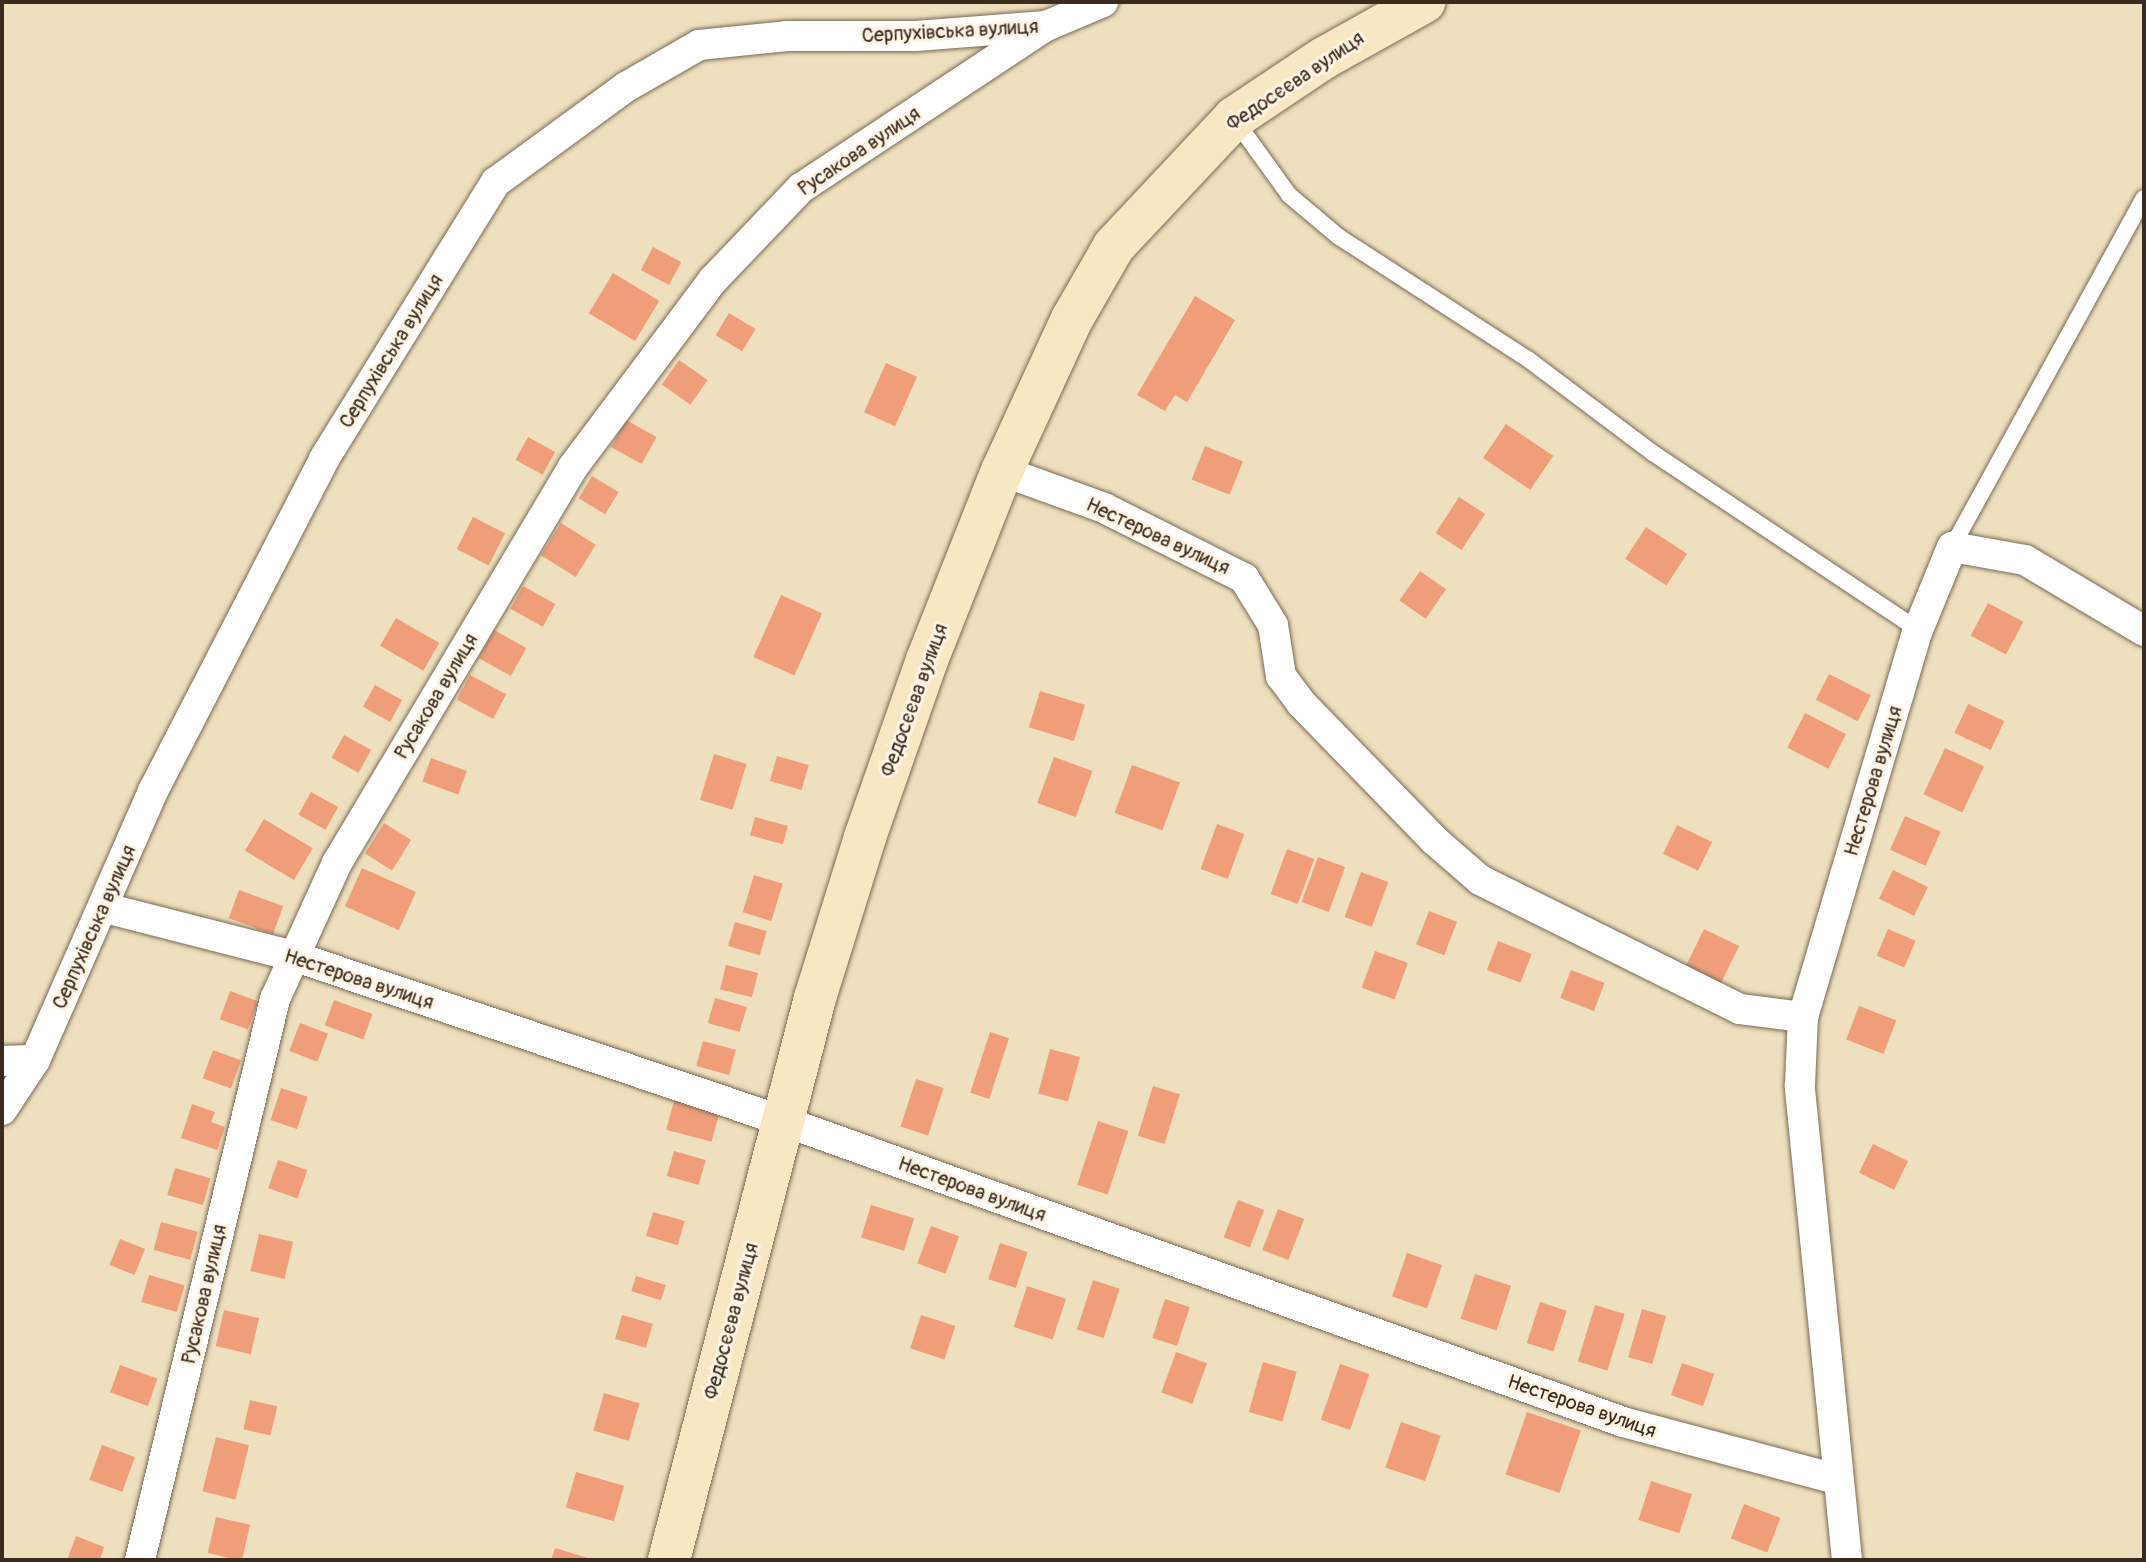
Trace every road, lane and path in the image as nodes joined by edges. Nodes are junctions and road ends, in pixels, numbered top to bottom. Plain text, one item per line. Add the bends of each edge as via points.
1 (1103, 2) edge
2 (1399, 7) edge
3 (1046, 26) junction
4 (1234, 118) junction
5 (2144, 198) edge
6 (1002, 471) junction
7 (1952, 547) junction
8 (1918, 630) junction
9 (2144, 631) edge
10 (105, 908) junction
11 (293, 956) junction
12 (1803, 1017) junction
13 (35, 1060) junction
14 (2, 1061) edge
15 (2, 1110) edge
16 (783, 1121) junction
17 (1835, 1479) junction
18 (140, 1560) edge
19 (669, 1560) edge
20 (1847, 1560) edge

1 - 3 street, Серпухівська вулиця
2 - 4 main road, Федосєєва вулиця
3 - 10 street, Серпухівська вулиця via 916,36 787,36 699,45 626,87 496,182 324,459 153,791
3 - 11 street, Русакова вулиця via 801,188 713,280 573,467 337,863
4 - 6 main road, Федосєєва вулиця via 1114,246 1072,319
4 - 8 lane via 1289,195 1339,237 1529,360 1653,453
5 - 7 lane
6 - 12 street, Нестерова вулиця via 1104,508 1244,578 1273,625 1281,676 1301,703 1480,880 1740,1009
6 - 16 main road, Федосєєва вулиця via 865,837
7 - 8 street, Нестерова вулиця
7 - 9 street via 2025,560
8 - 12 street, Нестерова вулиця
10 - 11 street, Нестерова вулиця
10 - 13 street, Серпухівська вулиця
11 - 16 street, Нестерова вулиця
11 - 18 street, Русакова вулиця via 275,999
12 - 17 street, Нестерова вулиця via 1800,1085
13 - 14 street
13 - 15 street, Серпухівська вулиця
16 - 17 street, Нестерова вулиця via 1623,1422
16 - 19 main road, Федосєєва вулиця
17 - 20 street, Нестерова вулиця

